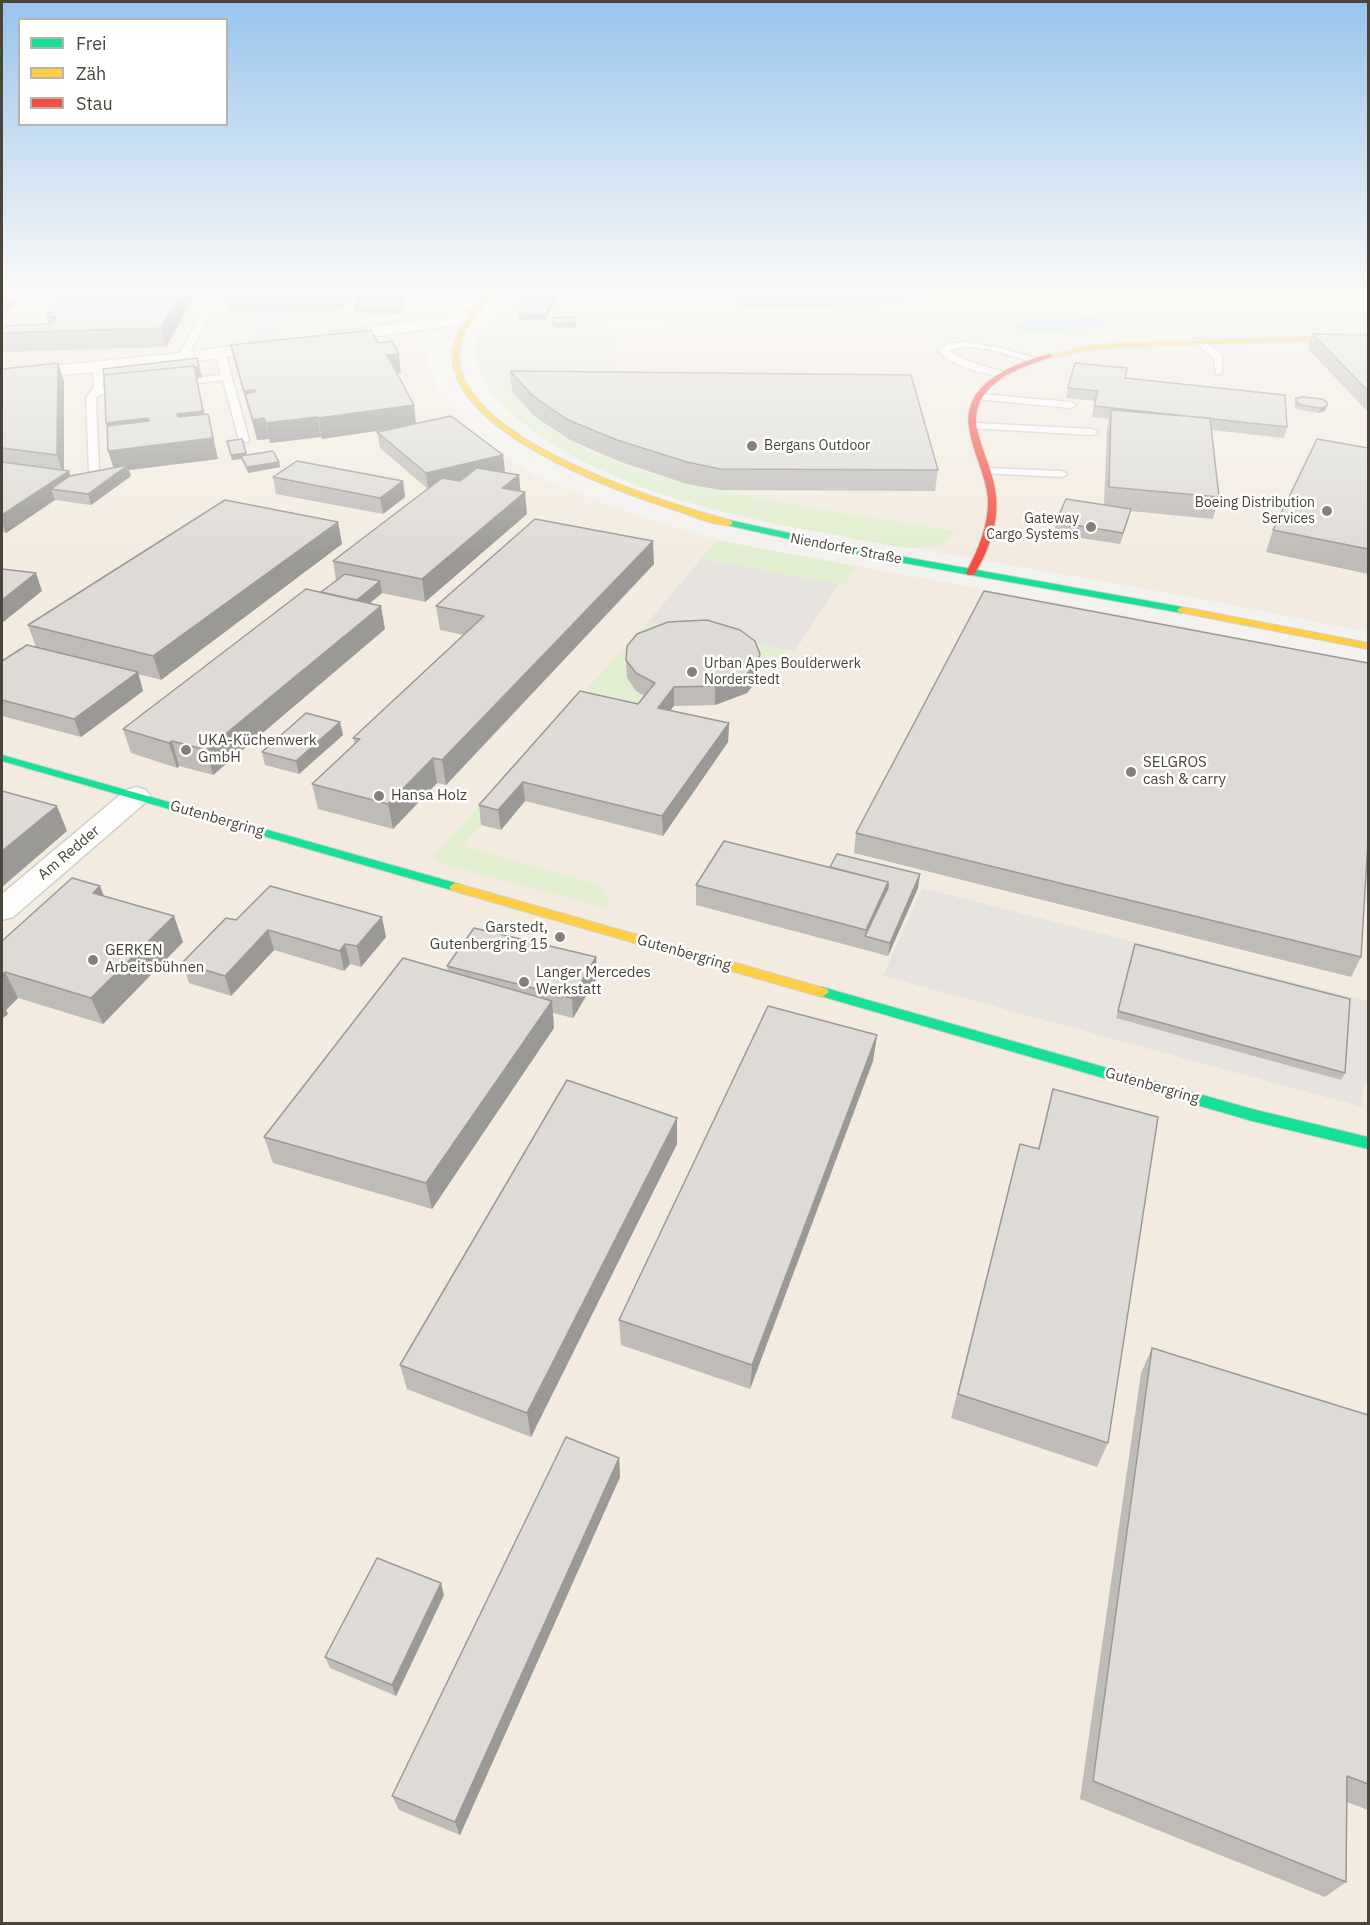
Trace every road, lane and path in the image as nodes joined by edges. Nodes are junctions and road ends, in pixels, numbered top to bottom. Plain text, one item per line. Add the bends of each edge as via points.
1 (99, 379) edge
2 (211, 379) edge
3 (227, 379) edge
4 (461, 379) edge
5 (999, 379) edge
6 (167, 384) edge
7 (143, 386) edge
8 (95, 392) junction
9 (980, 397) junction
10 (1071, 405) edge
11 (974, 426) junction
12 (1093, 432) dead end
13 (244, 440) edge
14 (94, 471) edge
15 (987, 471) junction
16 (1062, 474) dead end
17 (971, 573) junction
18 (1368, 646) edge
19 (2, 758) edge
20 (136, 796) junction
21 (2, 910) edge
22 (1368, 1143) edge

1 - 8 lane
2 - 6 lane
3 - 13 lane
4 - 17 street, Niendorfer Straße via 484,411 543,453 597,479 677,508 763,532
5 - 9 street
7 - 8 lane
8 - 14 lane via 91,398
9 - 10 lane
9 - 11 street via 972,413
11 - 12 lane
11 - 15 street
15 - 16 lane
15 - 17 street via 993,516 987,544
17 - 18 street, Niendorfer Straße
19 - 20 street, Gutenbergring
20 - 21 street, Am Redder
20 - 22 street, Gutenbergring via 1252,1115

